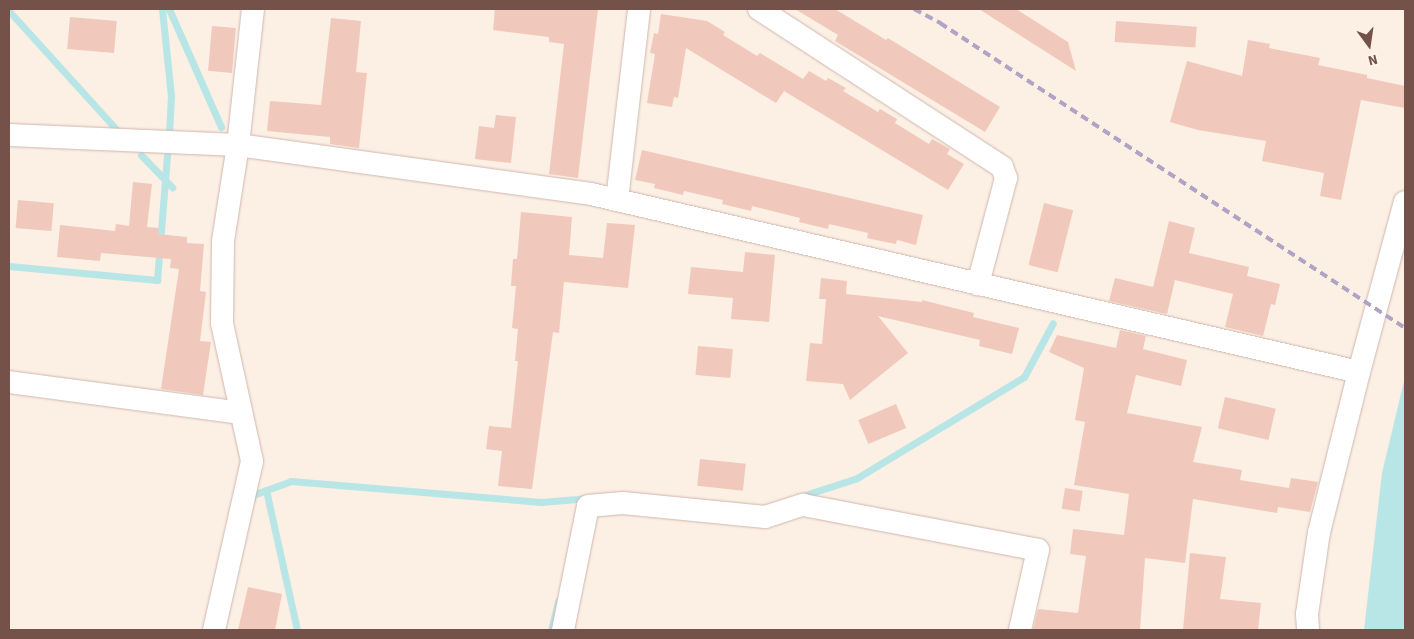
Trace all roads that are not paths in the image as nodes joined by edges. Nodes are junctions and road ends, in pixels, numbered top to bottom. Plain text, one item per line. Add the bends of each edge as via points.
1 (253, 9) edge
2 (639, 9) edge
3 (758, 9) edge
4 (9, 135) edge
5 (238, 145) junction
6 (617, 200) junction
7 (1405, 202) edge
8 (978, 284) junction
9 (1359, 372) junction
10 (9, 382) edge
11 (240, 413) junction
12 (214, 630) edge
13 (563, 630) edge
14 (1020, 630) edge
15 (1308, 630) edge

1 - 5 street
2 - 6 street
3 - 8 street via 1002,167 1006,178
4 - 5 street
5 - 6 street
5 - 11 street via 223,240 222,323
6 - 8 street
7 - 9 street
8 - 9 street
9 - 15 street via 1319,532 1307,614
10 - 11 street
11 - 12 street via 252,461
13 - 14 street via 588,506 623,503 765,517 803,505 1038,550

